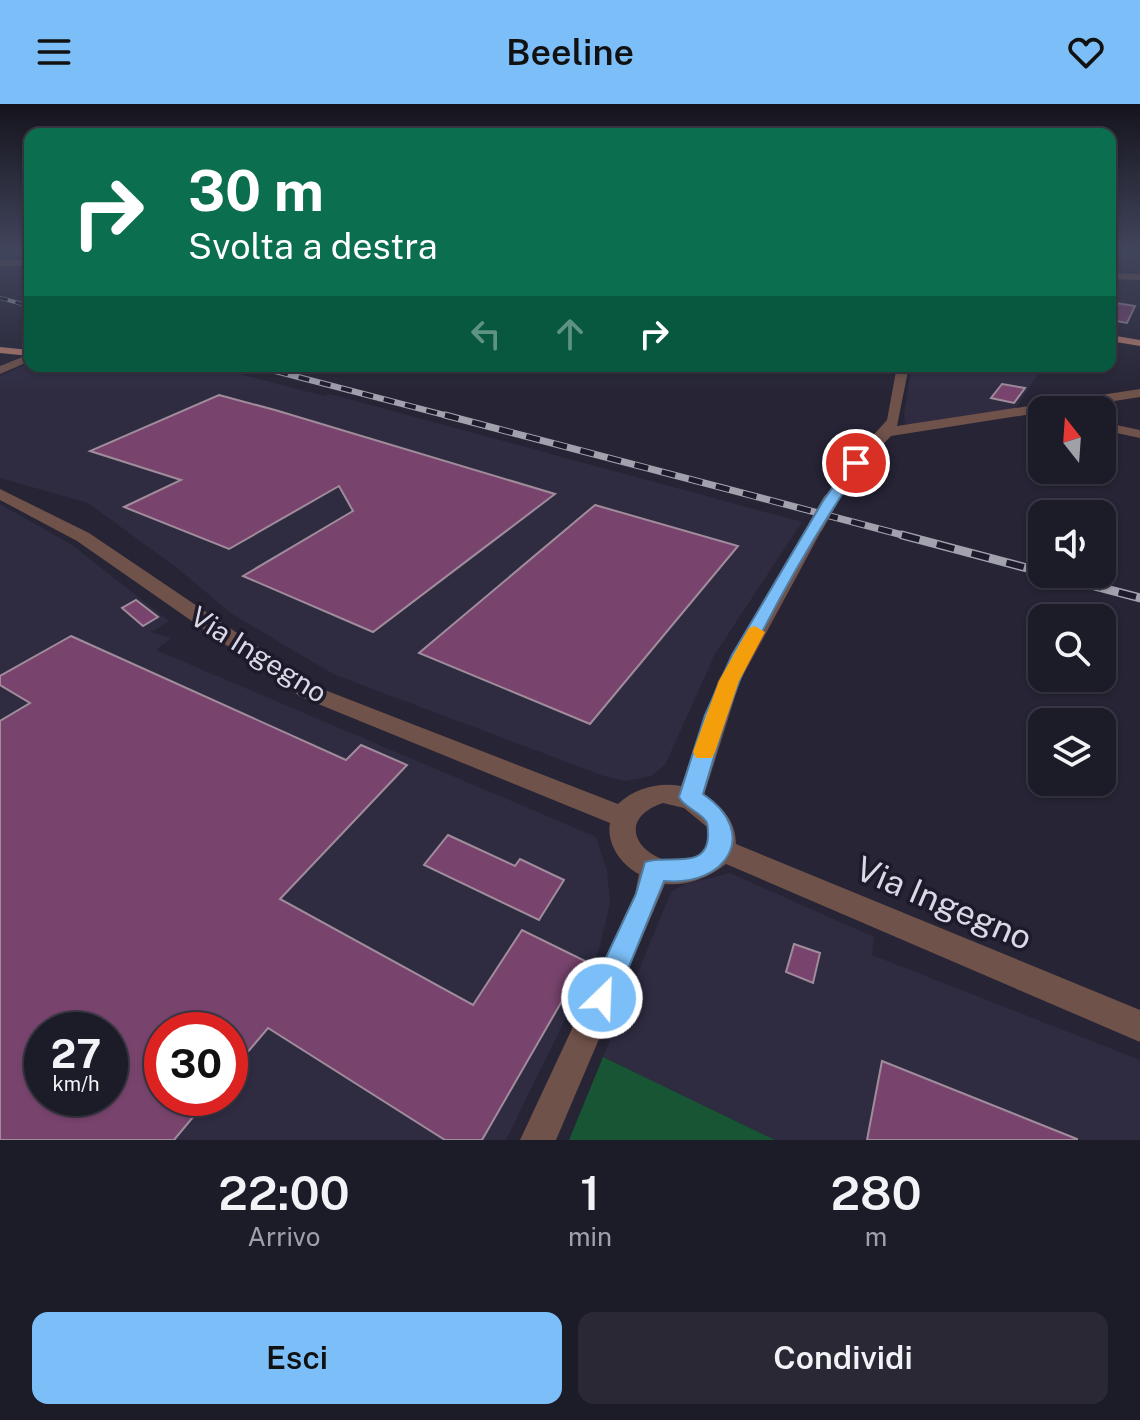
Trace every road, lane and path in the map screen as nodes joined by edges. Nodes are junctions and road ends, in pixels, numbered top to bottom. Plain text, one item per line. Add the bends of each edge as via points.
1 (1116, 339) edge
2 (1140, 343) edge
3 (0, 350) edge
4 (24, 354) edge
5 (24, 358) edge
6 (0, 370) edge
7 (902, 372) edge
8 (1140, 393) edge
9 (1116, 397) edge
10 (1028, 413) edge
11 (1116, 429) edge
12 (887, 432) junction
13 (1140, 434) edge
14 (0, 494) edge
15 (690, 797) junction
16 (623, 817) junction
17 (720, 849) junction
18 (654, 869) junction
19 (1140, 1026) edge
20 (538, 1140) edge

1 - 2 main road
3 - 4 main road
5 - 6 street
7 - 12 street
8 - 9 street
10 - 12 street
11 - 13 street
12 - 15 street, bridge via 856,463 830,501 729,681
14 - 16 street, Via Ingegno via 83,537 309,692
15 - 16 street via 650,795
15 - 17 street via 720,825
16 - 18 street via 626,847
17 - 18 street via 713,859 687,872
17 - 19 street, Via Ingegno
18 - 20 street via 649,894

